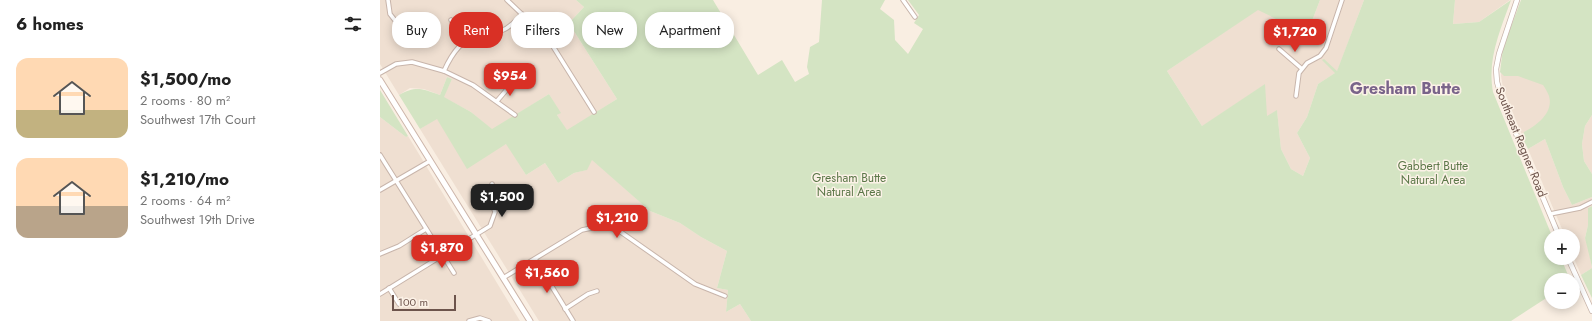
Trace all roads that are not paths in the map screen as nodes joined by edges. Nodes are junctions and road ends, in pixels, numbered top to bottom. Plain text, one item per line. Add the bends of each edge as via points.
1 (388, 0) edge
2 (507, 0) edge
3 (903, 0) edge
4 (1342, 0) edge
5 (1517, 0) edge
6 (520, 12) edge
7 (392, 16) edge
8 (915, 17) dead end
9 (458, 48) edge
10 (554, 48) edge
11 (1279, 49) dead end
12 (1301, 68) junction
13 (444, 70) junction
14 (380, 73) edge
15 (380, 80) edge
16 (515, 83) dead end
17 (1296, 96) dead end
18 (497, 101) junction
19 (594, 112) dead end
20 (515, 115) dead end
21 (380, 156) edge
22 (430, 160) junction
23 (397, 180) junction
24 (492, 184) dead end
25 (380, 190) edge
26 (1592, 202) edge
27 (1550, 214) junction
28 (426, 229) junction
29 (1556, 229) edge
30 (476, 235) junction
31 (380, 254) edge
32 (442, 256) junction
33 (535, 259) junction
34 (1571, 265) edge
35 (454, 273) dead end
36 (503, 278) junction
37 (389, 288) junction
38 (597, 291) dead end
39 (380, 294) edge
40 (725, 296) dead end
41 (399, 304) dead end
42 (566, 309) junction
43 (1592, 311) edge
44 (469, 321) edge
45 (489, 321) edge
46 (530, 321) edge
47 (573, 321) edge

1 - 7 street
2 - 6 street
3 - 8 street
4 - 12 street via 1326,48 1316,59
5 - 27 street, Southeast Regner Road via 1499,54 1497,82 1504,105
9 - 13 street via 451,55
10 - 19 street
11 - 12 street
12 - 17 street
13 - 14 street via 407,62 391,66
13 - 18 street via 474,85
15 - 22 main road
16 - 18 street
18 - 20 street
21 - 23 street
22 - 23 street
22 - 30 main road
23 - 25 street
23 - 28 street
24 - 30 street via 489,195 494,217 490,226
26 - 27 street via 1580,208
27 - 29 street, Southeast Regner Road
28 - 31 street via 399,246
28 - 32 street
30 - 32 street
30 - 36 main road
32 - 35 street
32 - 37 street
33 - 36 street
33 - 40 street via 582,230 591,226 606,226 622,233 695,284
33 - 42 street
34 - 43 street
36 - 46 main road
37 - 39 street
37 - 41 street
38 - 42 street
42 - 47 street
44 - 45 street via 475,318

